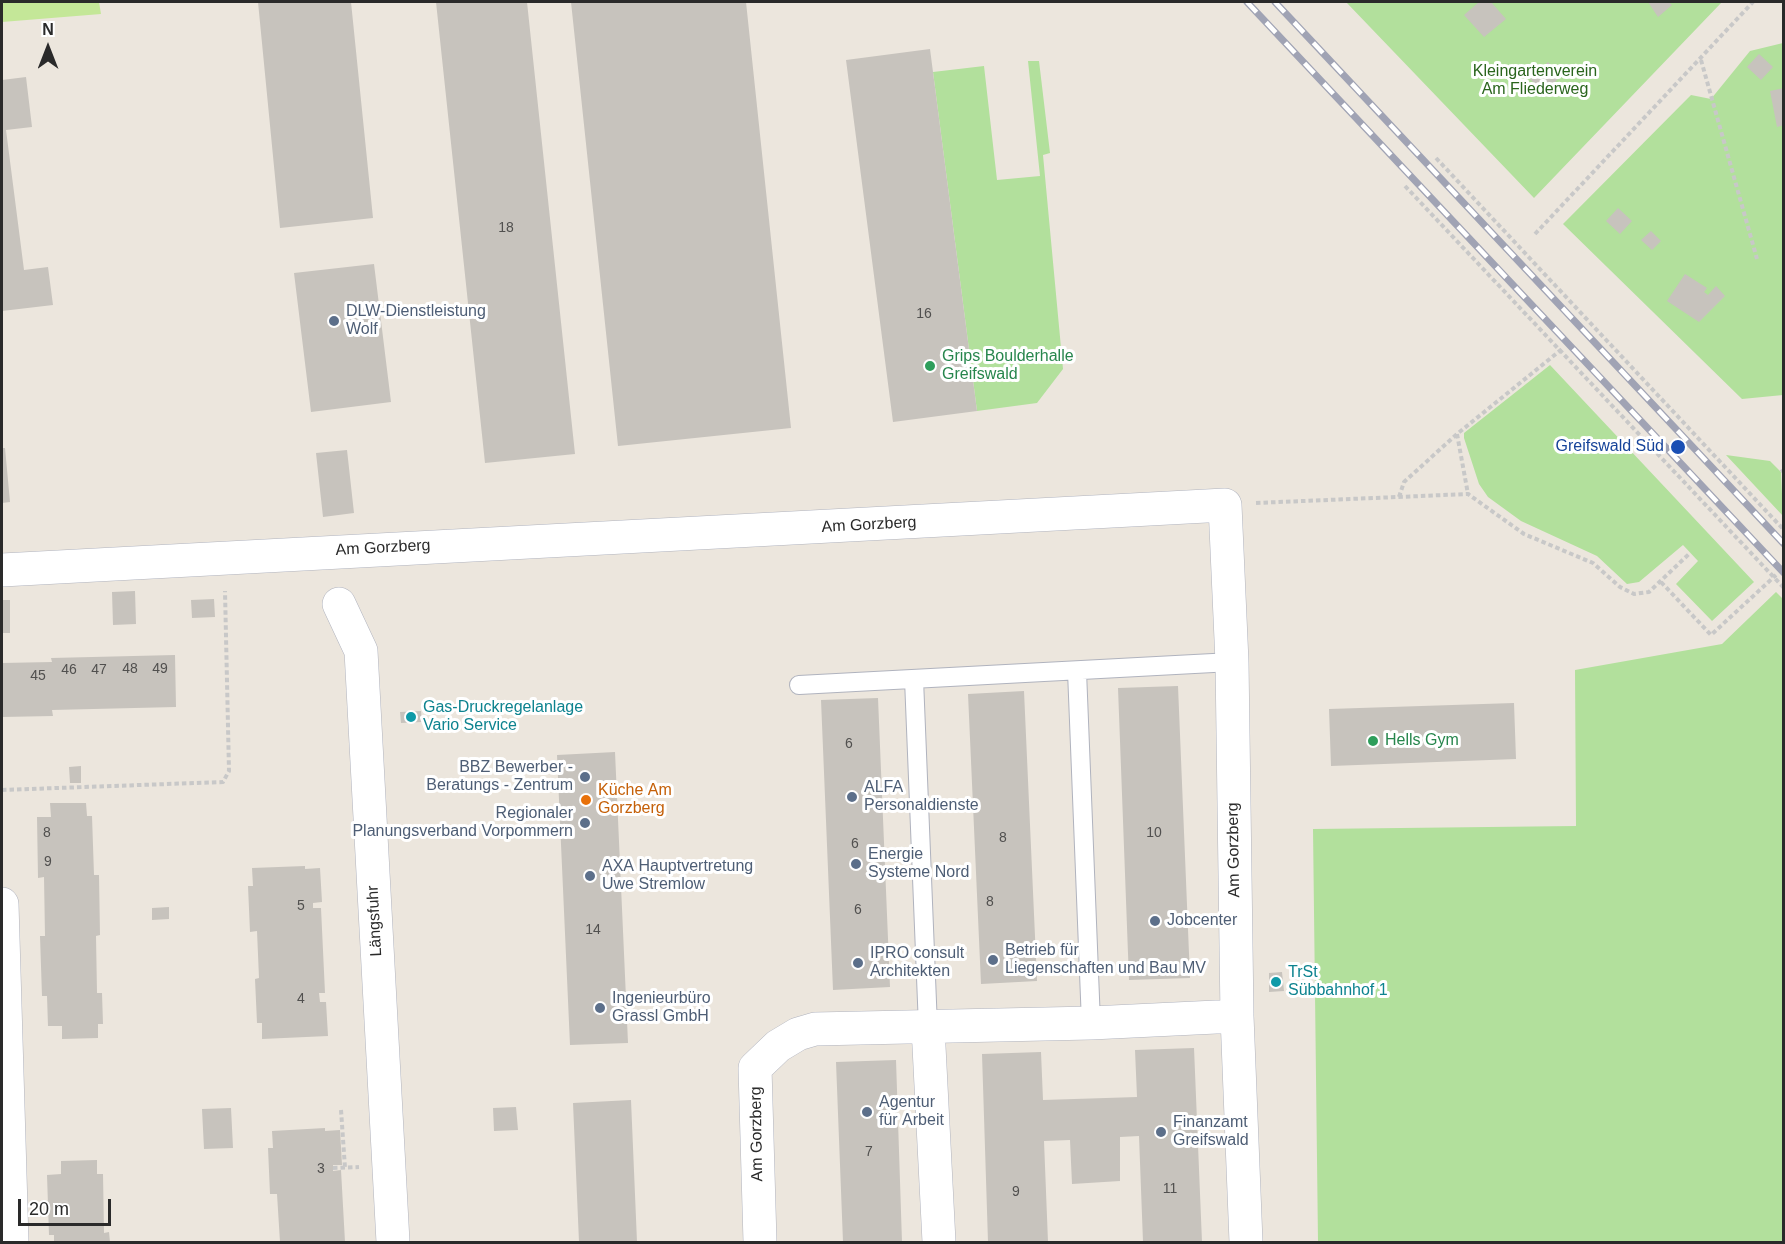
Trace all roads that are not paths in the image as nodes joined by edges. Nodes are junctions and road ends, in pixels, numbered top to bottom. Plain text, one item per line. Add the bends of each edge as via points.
1 (2, 570) edge
2 (339, 604) dead end
3 (1232, 662) junction
4 (1077, 671) junction
5 (914, 679) junction
6 (799, 685) dead end
7 (2, 904) edge
8 (1237, 1016) junction
9 (1091, 1023) junction
10 (928, 1027) junction
11 (4, 1095) edge
12 (12, 1242) edge
13 (393, 1242) edge
14 (760, 1242) edge
15 (939, 1242) edge
16 (1246, 1242) edge

1 - 3 street, Am Gorzberg via 1225,505
2 - 13 street, Längsfuhr via 361,651
3 - 4 lane
3 - 8 street, Am Gorzberg
4 - 5 lane
4 - 9 lane
5 - 6 lane
5 - 10 lane
7 - 11 street
8 - 9 street, Am Gorzberg
8 - 16 street, Am Gorzberg
9 - 10 street, Am Gorzberg
10 - 14 street, Am Gorzberg via 815,1029 778,1046 755,1068
10 - 15 street
11 - 12 street

